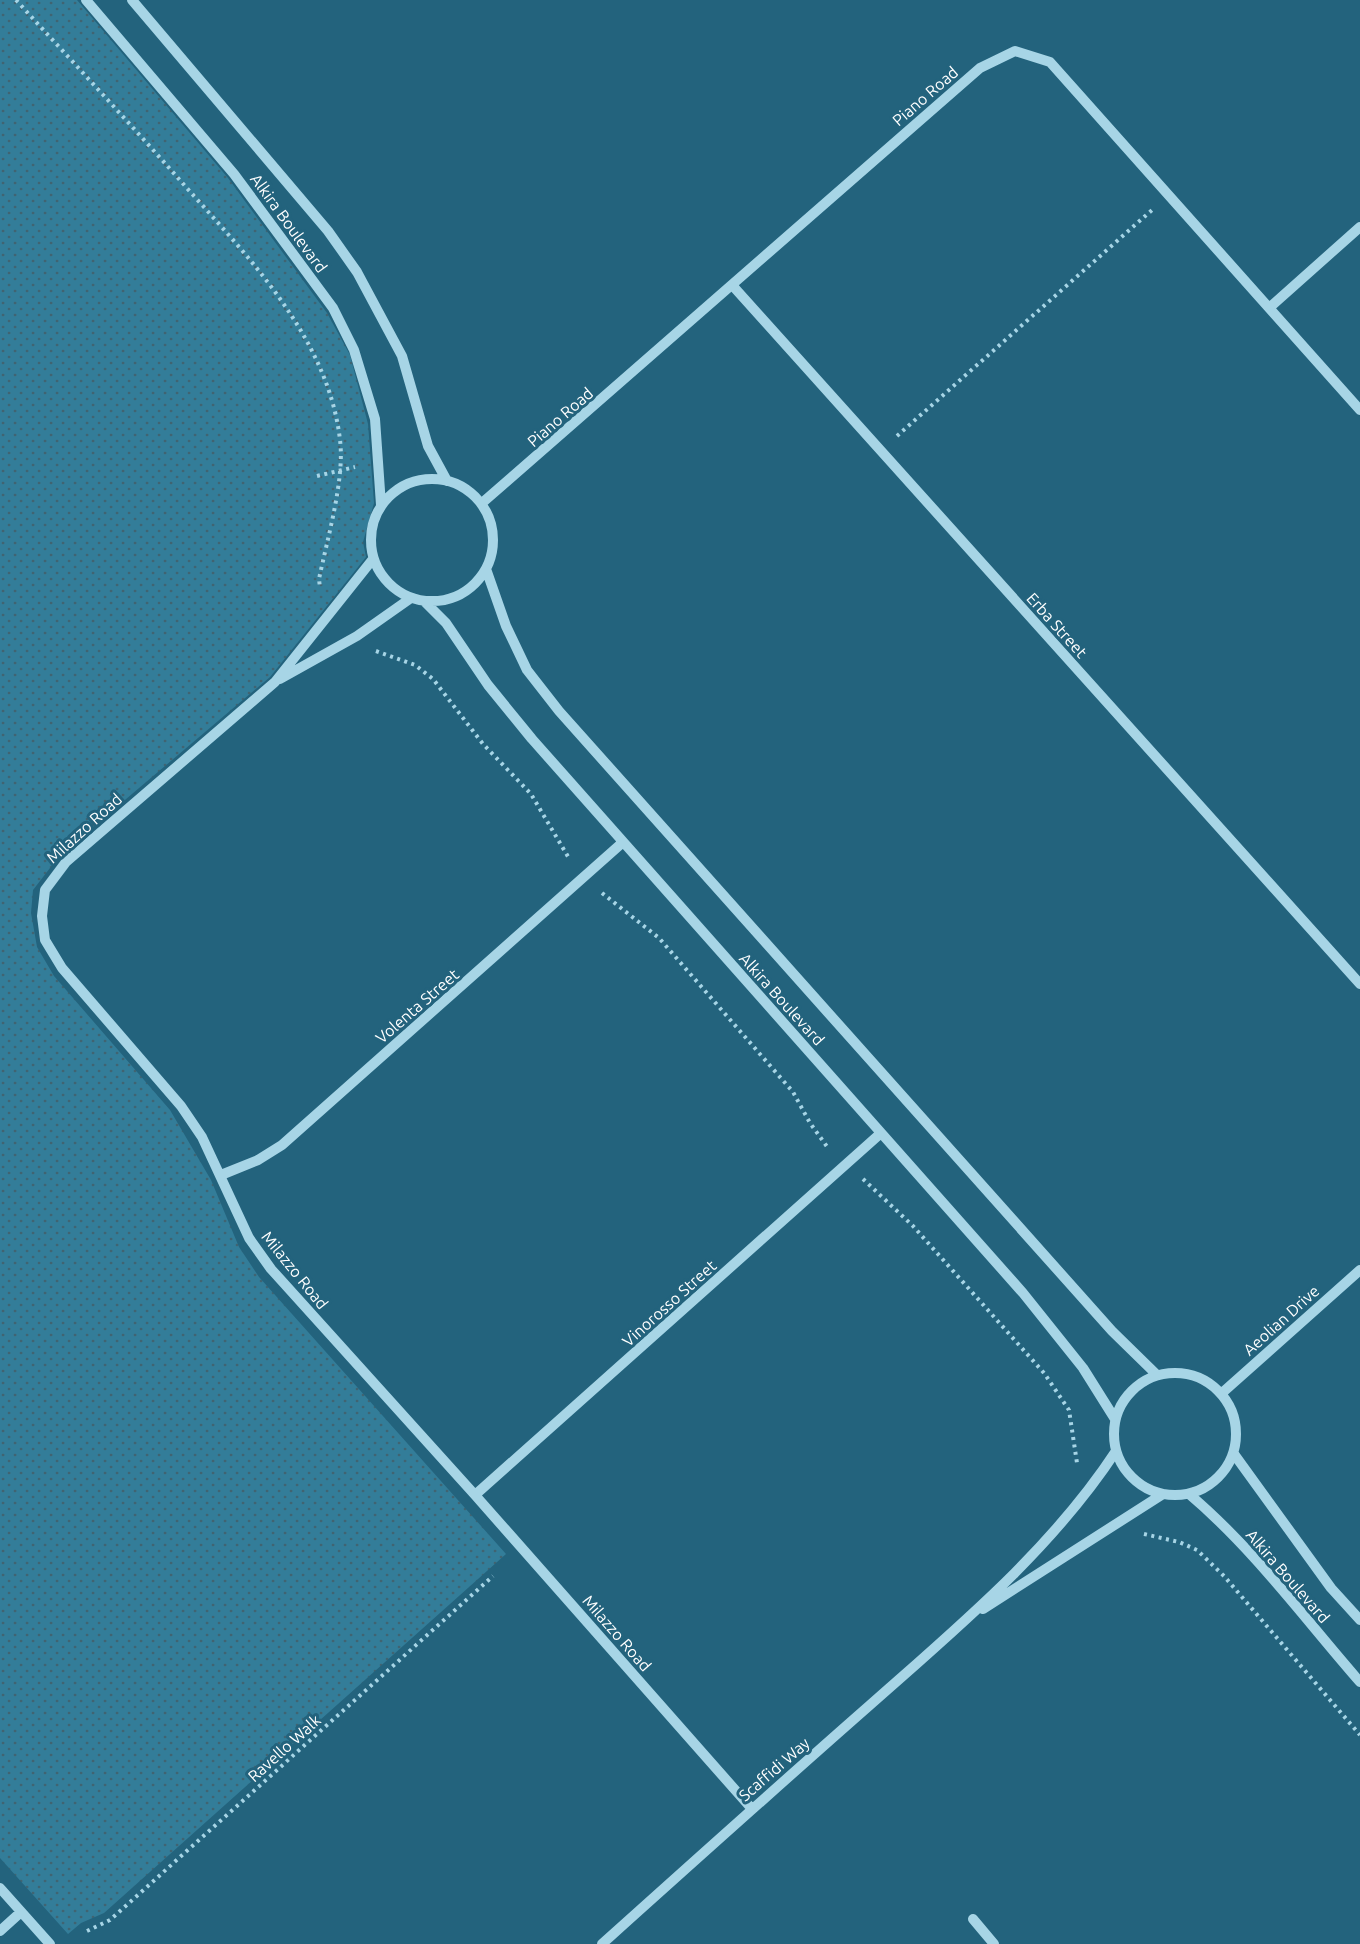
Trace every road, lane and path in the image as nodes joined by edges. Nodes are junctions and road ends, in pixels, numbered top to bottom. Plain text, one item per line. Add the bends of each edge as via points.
1 (86, 0) edge
2 (132, 0) edge
3 (1168, 195) junction
4 (1360, 226) edge
5 (732, 285) junction
6 (1269, 308) junction
7 (1360, 410) edge
8 (881, 451) junction
9 (378, 462) junction
10 (317, 476) dead end
11 (447, 481) junction
12 (482, 503) junction
13 (381, 505) junction
14 (373, 559) junction
15 (486, 569) junction
16 (411, 598) junction
17 (424, 601) junction
18 (274, 682) junction
19 (622, 843) junction
20 (1360, 984) edge
21 (881, 1133) junction
22 (221, 1174) junction
23 (1360, 1270) edge
24 (1157, 1375) junction
25 (1222, 1393) junction
26 (1115, 1419) junction
27 (1116, 1451) junction
28 (1234, 1454) junction
29 (1163, 1494) junction
30 (1189, 1494) junction
31 (475, 1495) junction
32 (493, 1576) dead end
33 (968, 1618) junction
34 (1360, 1620) edge
35 (1274, 1637) dead end
36 (1360, 1682) edge
37 (1360, 1735) edge
38 (752, 1809) junction
39 (0, 1888) edge
40 (21, 1912) junction
41 (973, 1919) dead end
42 (0, 1931) edge
43 (87, 1931) dead end
44 (50, 1944) edge
45 (602, 1944) edge
46 (994, 1944) edge

1 - 9 street, Alkira Boulevard via 234,174 333,308 354,350 375,419
2 - 11 street, Alkira Boulevard via 328,231 357,272 402,356 428,446
3 - 5 street, Piano Road via 1050,63 1015,51 980,68
3 - 6 street, Piano Road
3 - 8 path
4 - 6 street
5 - 8 street, Erba Street
5 - 12 street, Piano Road
6 - 7 street, Piano Road
8 - 20 street, Erba Street
9 - 10 path
9 - 13 street, Alkira Boulevard
11 - 12 street via 464,488
11 - 13 street via 410,483
12 - 15 street via 493,533 493,552
13 - 14 street via 371,531
14 - 16 street via 394,589
14 - 18 street, Milazzo Road
15 - 17 street via 460,595 443,601
15 - 24 street, Alkira Boulevard via 527,670 559,711 1112,1331
16 - 17 street
16 - 18 street, Milazzo Road via 357,636
17 - 19 street, Alkira Boulevard via 446,623 488,686 532,740
18 - 22 street, Milazzo Road via 66,862 45,890 42,916 45,940 62,968 181,1106
19 - 21 street, Alkira Boulevard
19 - 22 street, Volenta Street via 282,1145 258,1160
21 - 26 street, Alkira Boulevard via 1023,1293 1083,1368
21 - 31 street, Vinorosso Street
22 - 31 street, Milazzo Road via 249,1238 271,1269
23 - 25 street, Aeolian Drive
24 - 25 street via 1195,1375
24 - 26 street via 1138,1384
25 - 28 street via 1234,1416
26 - 27 street
27 - 29 street via 1133,1479
27 - 33 street, Scaffidi Way via 1067,1517
28 - 30 street via 1224,1473
28 - 34 street, Alkira Boulevard via 1331,1588
29 - 30 street
29 - 33 street, Scaffidi Way
30 - 36 street, Alkira Boulevard via 1256,1558
31 - 38 street, Milazzo Road
32 - 43 path, Ravello Walk via 110,1920
33 - 38 street, Scaffidi Way
35 - 37 path
38 - 45 street, Scaffidi Way
39 - 40 street
40 - 42 street
40 - 44 street
41 - 46 street

